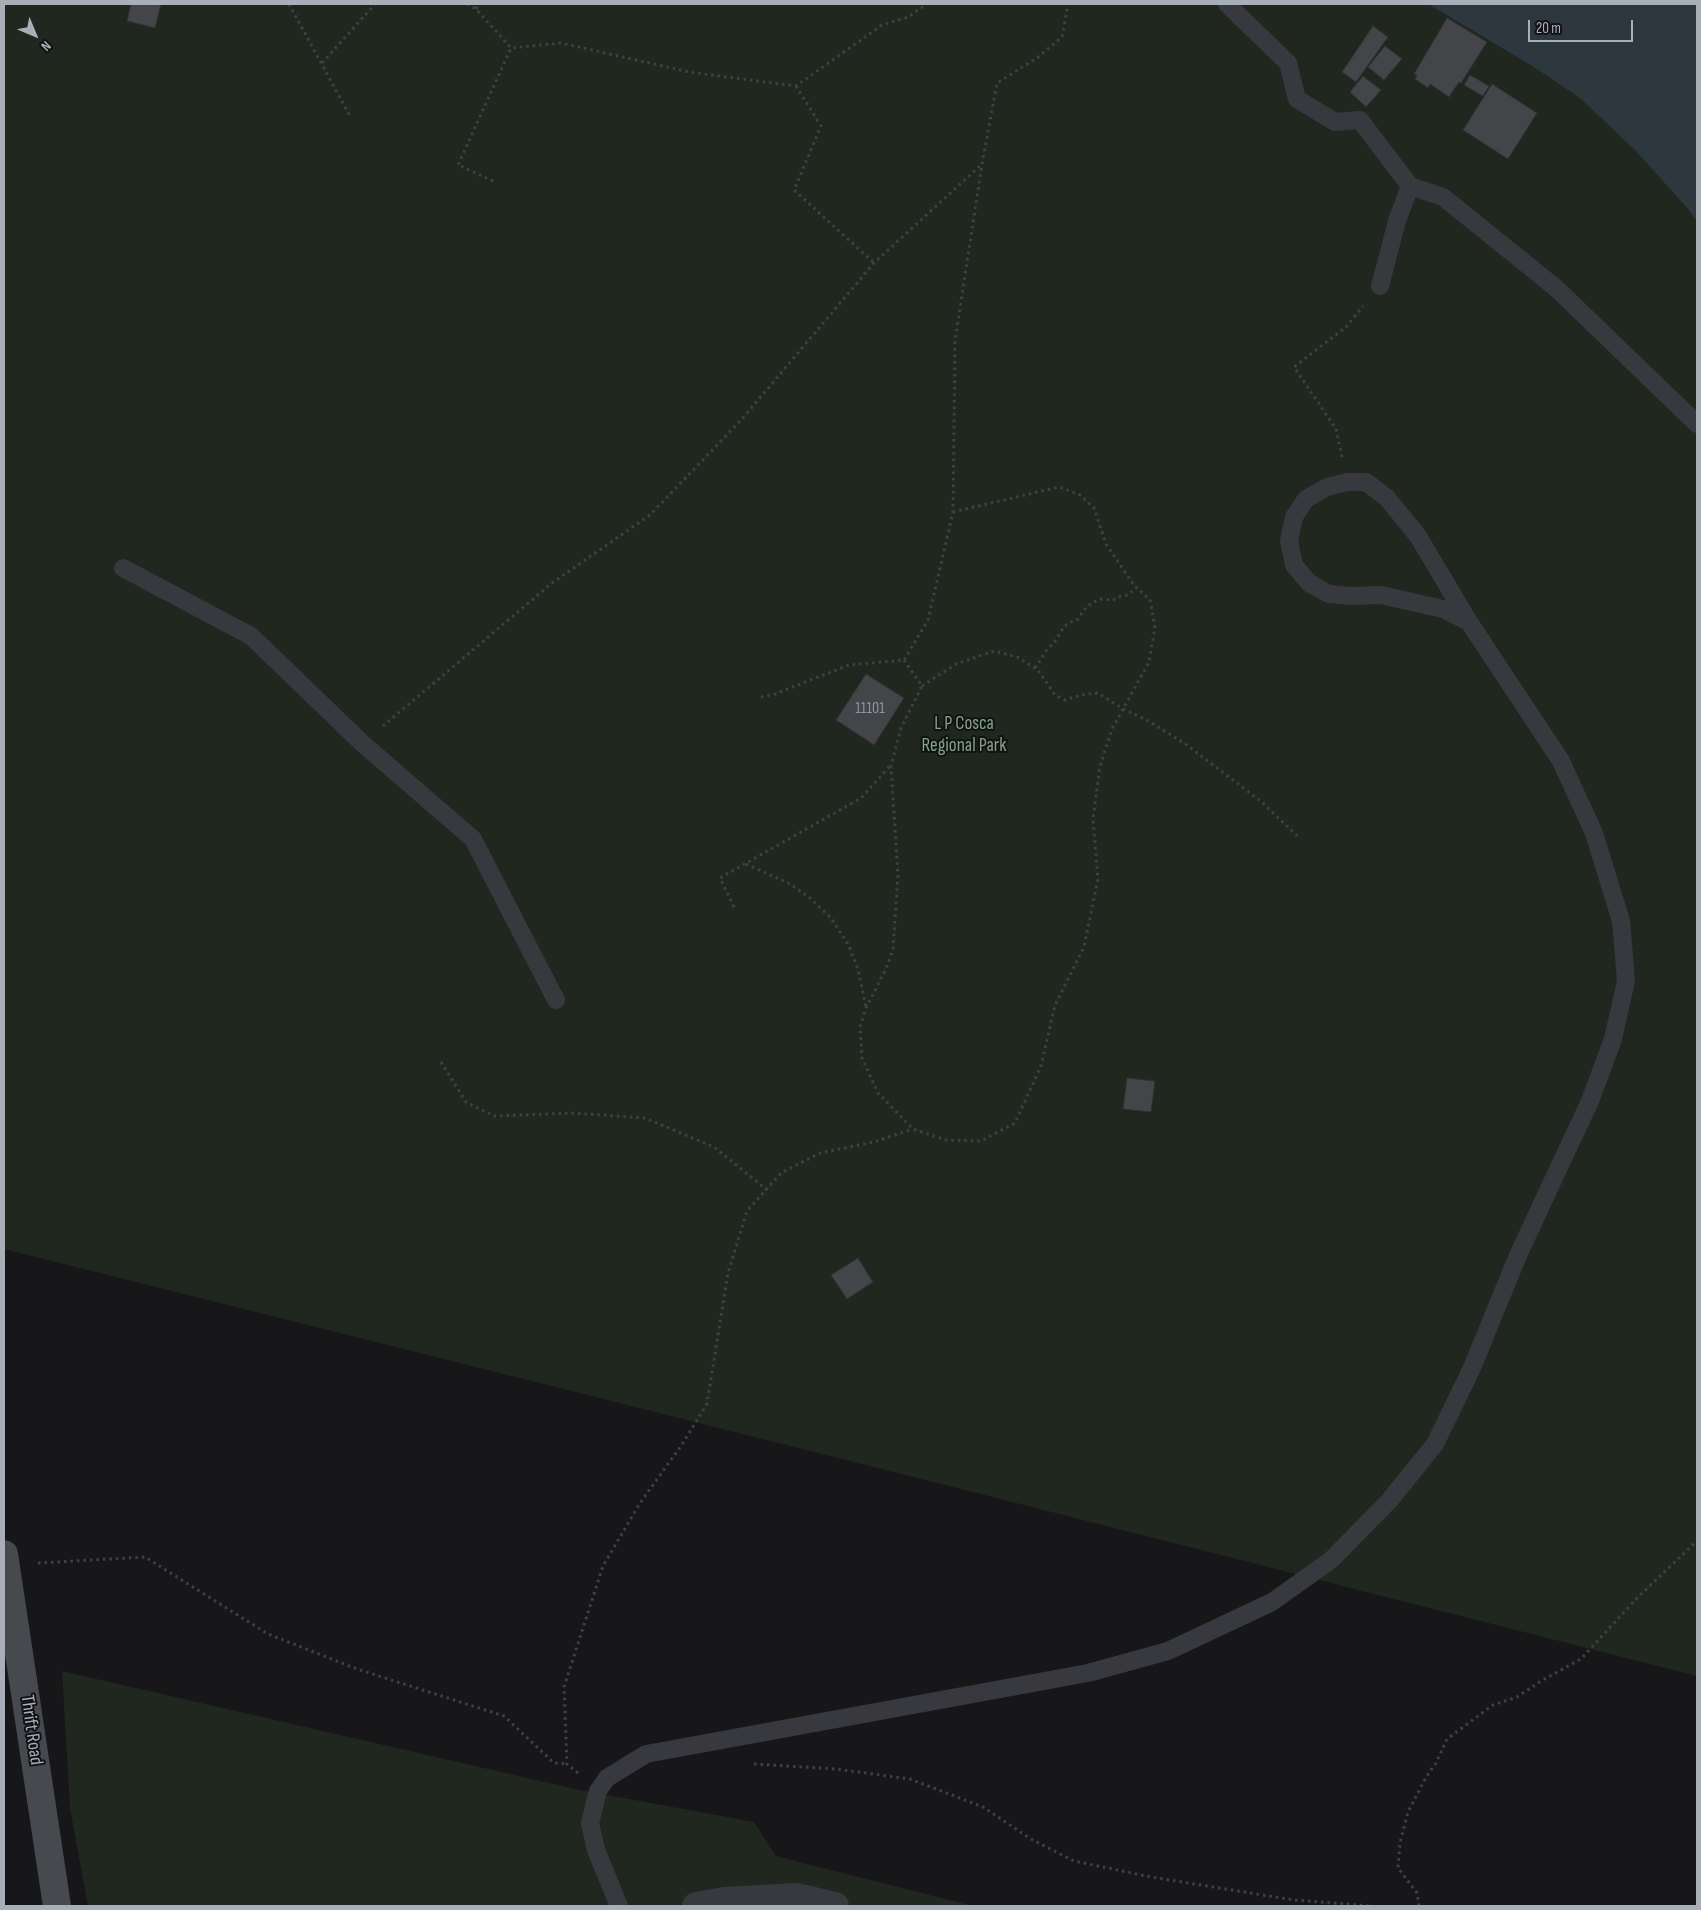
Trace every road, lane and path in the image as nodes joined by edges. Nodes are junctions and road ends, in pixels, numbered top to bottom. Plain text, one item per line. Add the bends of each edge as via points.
1 (289, 4) edge
2 (375, 4) edge
3 (467, 4) edge
4 (480, 4) edge
5 (927, 4) edge
6 (1068, 4) edge
7 (1227, 4) edge
8 (476, 9) junction
9 (511, 48) junction
10 (322, 63) junction
11 (796, 86) junction
12 (350, 116) dead end
13 (982, 164) junction
14 (493, 181) dead end
15 (1410, 186) junction
16 (874, 263) junction
17 (1380, 286) dead end
18 (1346, 326) dead end
19 (1697, 424) edge
20 (1347, 482) junction
21 (952, 512) junction
22 (123, 568) dead end
23 (1137, 587) junction
24 (1469, 622) junction
25 (904, 660) junction
26 (1035, 668) junction
27 (922, 686) junction
28 (761, 697) dead end
29 (1123, 709) junction
30 (362, 743) junction
31 (891, 766) junction
32 (1298, 836) dead end
33 (746, 863) junction
34 (734, 907) dead end
35 (556, 1000) dead end
36 (866, 1008) junction
37 (441, 1062) dead end
38 (913, 1129) junction
39 (767, 1190) junction
40 (1697, 1541) edge
41 (4, 1559) edge
42 (567, 1764) junction
43 (752, 1764) dead end
44 (598, 1791) junction
45 (57, 1906) edge
46 (619, 1906) edge
47 (696, 1906) edge
48 (835, 1906) edge
49 (1371, 1906) edge
50 (1419, 1906) edge

1 - 10 path
2 - 10 path
3 - 8 path
4 - 8 path
5 - 11 path via 908,18 882,25
6 - 13 path via 1062,37 1037,58 997,83
7 - 15 lane via 1288,63 1297,99 1334,122 1360,120
8 - 9 path
9 - 11 path via 561,43 689,72
9 - 14 path via 458,165
10 - 12 path
11 - 16 path via 821,126 794,190
13 - 16 path
13 - 21 path via 955,341
15 - 17 lane
15 - 19 lane via 1443,197 1556,288
16 - 30 path via 742,420 650,515 552,583
18 - 20 path via 1294,367 1336,429
20 - 24 lane via 1366,482 1387,498 1418,536
20 - 24 lane via 1327,487 1306,499 1294,517 1289,541 1294,565 1309,583 1329,594 1381,595 1443,609
21 - 23 path via 1059,487 1080,495 1094,508 1106,544
21 - 25 path via 928,620
22 - 30 lane via 251,636
23 - 26 path via 1128,595 1112,600 1100,599 1087,606 1077,620 1063,628
23 - 29 path via 1150,600 1155,628 1149,662
24 - 44 lane via 1561,761 1594,832 1621,922 1626,981 1613,1039 1590,1101 1435,1444 1390,1501 1331,1560 1272,1602 1168,1651 1088,1673 646,1754 607,1778
25 - 27 path
25 - 28 path via 849,665
26 - 27 path via 1017,657 994,651 956,664
26 - 29 path via 1055,695 1065,700 1098,694
27 - 31 path via 901,728
29 - 32 path via 1184,743 1262,802
29 - 38 path via 1112,729 1100,766 1094,819 1098,880 1084,946 1055,1005 1041,1066 1015,1123 981,1141 946,1140
30 - 35 lane via 473,839
31 - 33 path via 860,798
31 - 36 path via 898,875 893,949
33 - 34 path via 720,878
33 - 36 path via 790,884 830,918 848,944 858,969
36 - 38 path via 860,1027 862,1058 878,1093
37 - 39 path via 466,1102 494,1116 571,1113 645,1118 714,1147
38 - 39 path via 820,1154 780,1173
39 - 42 path via 747,1211 728,1273 707,1404 640,1503 603,1566 564,1687
40 - 50 path via 1637,1598 1581,1659 1517,1697 1493,1705 1447,1739 1408,1812 1400,1843 1398,1868 1417,1893
41 - 42 path via 145,1557 268,1634 358,1669 504,1716 554,1763
41 - 45 street, Thrift Road
42 - 44 path
43 - 49 path via 836,1769 910,1779 983,1808 1031,1839 1074,1860 1151,1877 1294,1900
44 - 46 lane via 590,1823 596,1850
47 - 48 street via 796,1897

